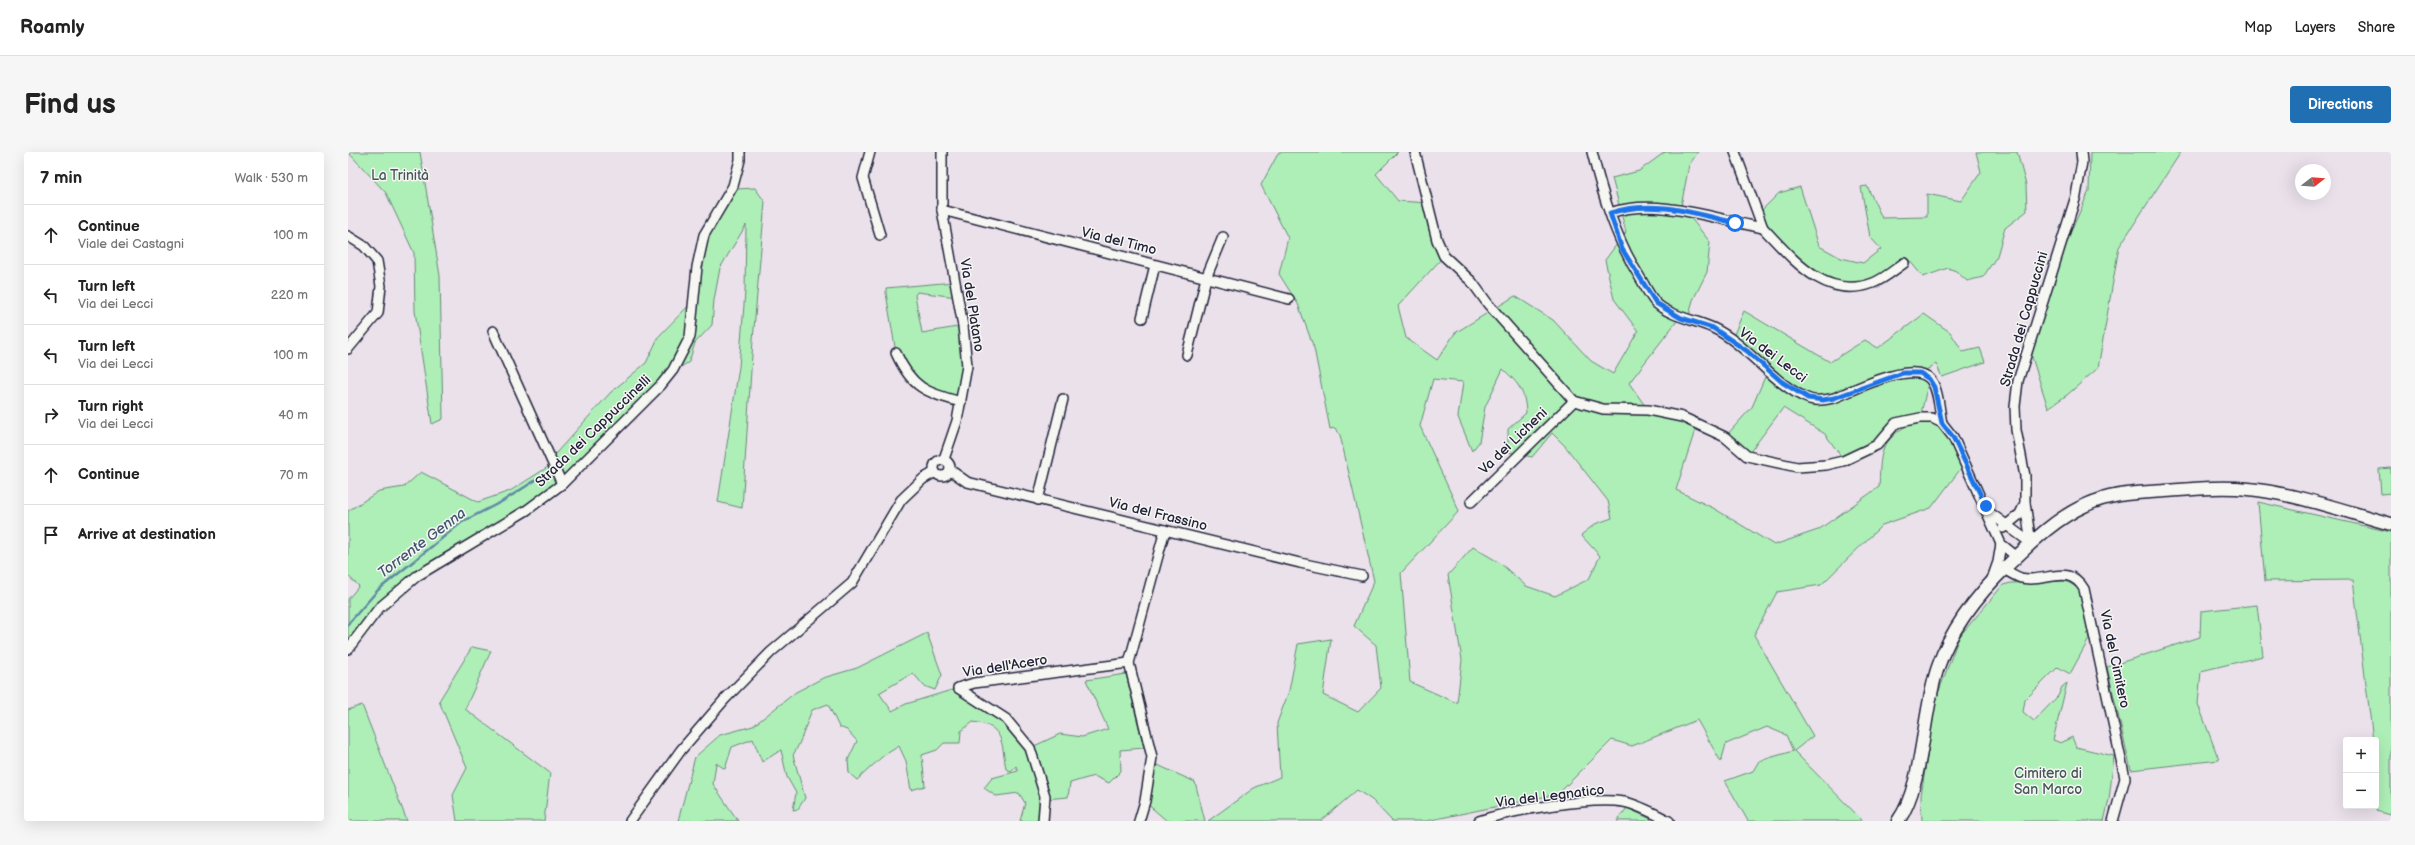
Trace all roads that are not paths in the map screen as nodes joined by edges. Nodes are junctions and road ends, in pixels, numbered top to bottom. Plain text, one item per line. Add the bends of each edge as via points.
1 (740, 152) edge
2 (870, 152) edge
3 (942, 152) edge
4 (1415, 152) edge
5 (1592, 152) edge
6 (1735, 152) edge
7 (2081, 152) edge
8 (942, 210) junction
9 (1610, 213) junction
10 (1763, 228) junction
11 (880, 235) dead end
12 (348, 236) edge
13 (1223, 237) dead end
14 (1904, 263) dead end
15 (1155, 265) junction
16 (1206, 278) junction
17 (1289, 299) dead end
18 (1142, 318) dead end
19 (492, 331) dead end
20 (348, 349) edge
21 (896, 353) dead end
22 (1187, 355) dead end
23 (1063, 399) dead end
24 (1574, 401) junction
25 (961, 402) junction
26 (1942, 423) junction
27 (944, 459) junction
28 (950, 470) junction
29 (935, 472) junction
30 (562, 484) junction
31 (1038, 500) junction
32 (1471, 502) dead end
33 (2025, 503) junction
34 (1988, 511) junction
35 (2005, 524) junction
36 (2391, 524) edge
37 (1165, 530) junction
38 (2000, 541) junction
39 (2031, 543) junction
40 (2017, 557) junction
41 (2004, 569) junction
42 (1362, 576) dead end
43 (1990, 583) junction
44 (348, 649) edge
45 (1129, 663) junction
46 (630, 821) edge
47 (1042, 821) edge
48 (1139, 821) edge
49 (1479, 821) edge
50 (1669, 821) edge
51 (1898, 821) edge
52 (2112, 821) edge

1 - 30 street, Strada dei Cappuccinelli via 733,186 704,235 697,266 690,337 673,370 623,425
2 - 11 street via 863,178
3 - 8 street, Via del Platano
4 - 24 street via 1437,240 1444,256 1472,282 1488,304
5 - 9 street
6 - 10 street
7 - 33 street, Strada dei Cappuccini via 2082,162 2076,196 2018,381 2016,430 2025,476
8 - 15 street, Via del Timo
8 - 25 street, Via del Platano via 966,347 967,366
9 - 10 street via 1623,209 1662,207
9 - 26 street, Via dei Lecci via 1622,249 1656,303 1681,318 1713,328 1747,351 1782,382 1808,398 1834,398 1903,373 1920,373 1929,379 1934,387
10 - 14 street via 1799,266 1834,286 1854,288 1874,283
12 - 20 street via 364,246 377,261 381,286 378,313
13 - 16 street
15 - 16 street, Via del Timo
15 - 18 street
16 - 17 street, Via del Timo
16 - 22 street
19 - 30 street
21 - 25 street via 904,370 918,387
23 - 31 street
24 - 26 street via 1603,408 1648,410 1682,417 1725,437 1747,456 1797,467 1843,461 1878,445 1896,423 1920,418 1932,418
24 - 32 street, Va dei Licheni
25 - 27 street, Via del Platano
26 - 34 street via 1953,437
27 - 28 street via 950,465
27 - 29 street via 936,462
28 - 29 street via 942,476
28 - 31 street, Via del Frassino via 967,482
29 - 46 street via 923,479 901,500 852,583 777,647 725,699 681,750
30 - 44 street, Strada dei Cappuccinelli via 527,510 417,576 379,608
31 - 37 street, Via del Frassino
33 - 35 street via 2020,514
33 - 39 street, Strada dei Cappuccini
34 - 35 street
34 - 38 street
35 - 38 street
35 - 39 street
36 - 39 main road via 2280,493 2246,488 2205,489 2122,494 2101,498 2072,512
37 - 42 street, Via del Frassino
37 - 45 street
38 - 40 street
38 - 43 street via 1998,562
39 - 40 main road
40 - 41 main road
41 - 43 main road
41 - 52 street, Via del Cimitero via 2021,578 2072,576 2084,589 2125,778
43 - 51 main road via 1964,616 1947,644 1938,667 1928,704 1911,798
45 - 47 street, Via dell'Acero via 974,683 958,688 1006,719 1030,748 1045,796
45 - 48 street via 1152,757 1145,802
49 - 50 street, Via del Legnatico via 1546,807 1602,801 1634,805

